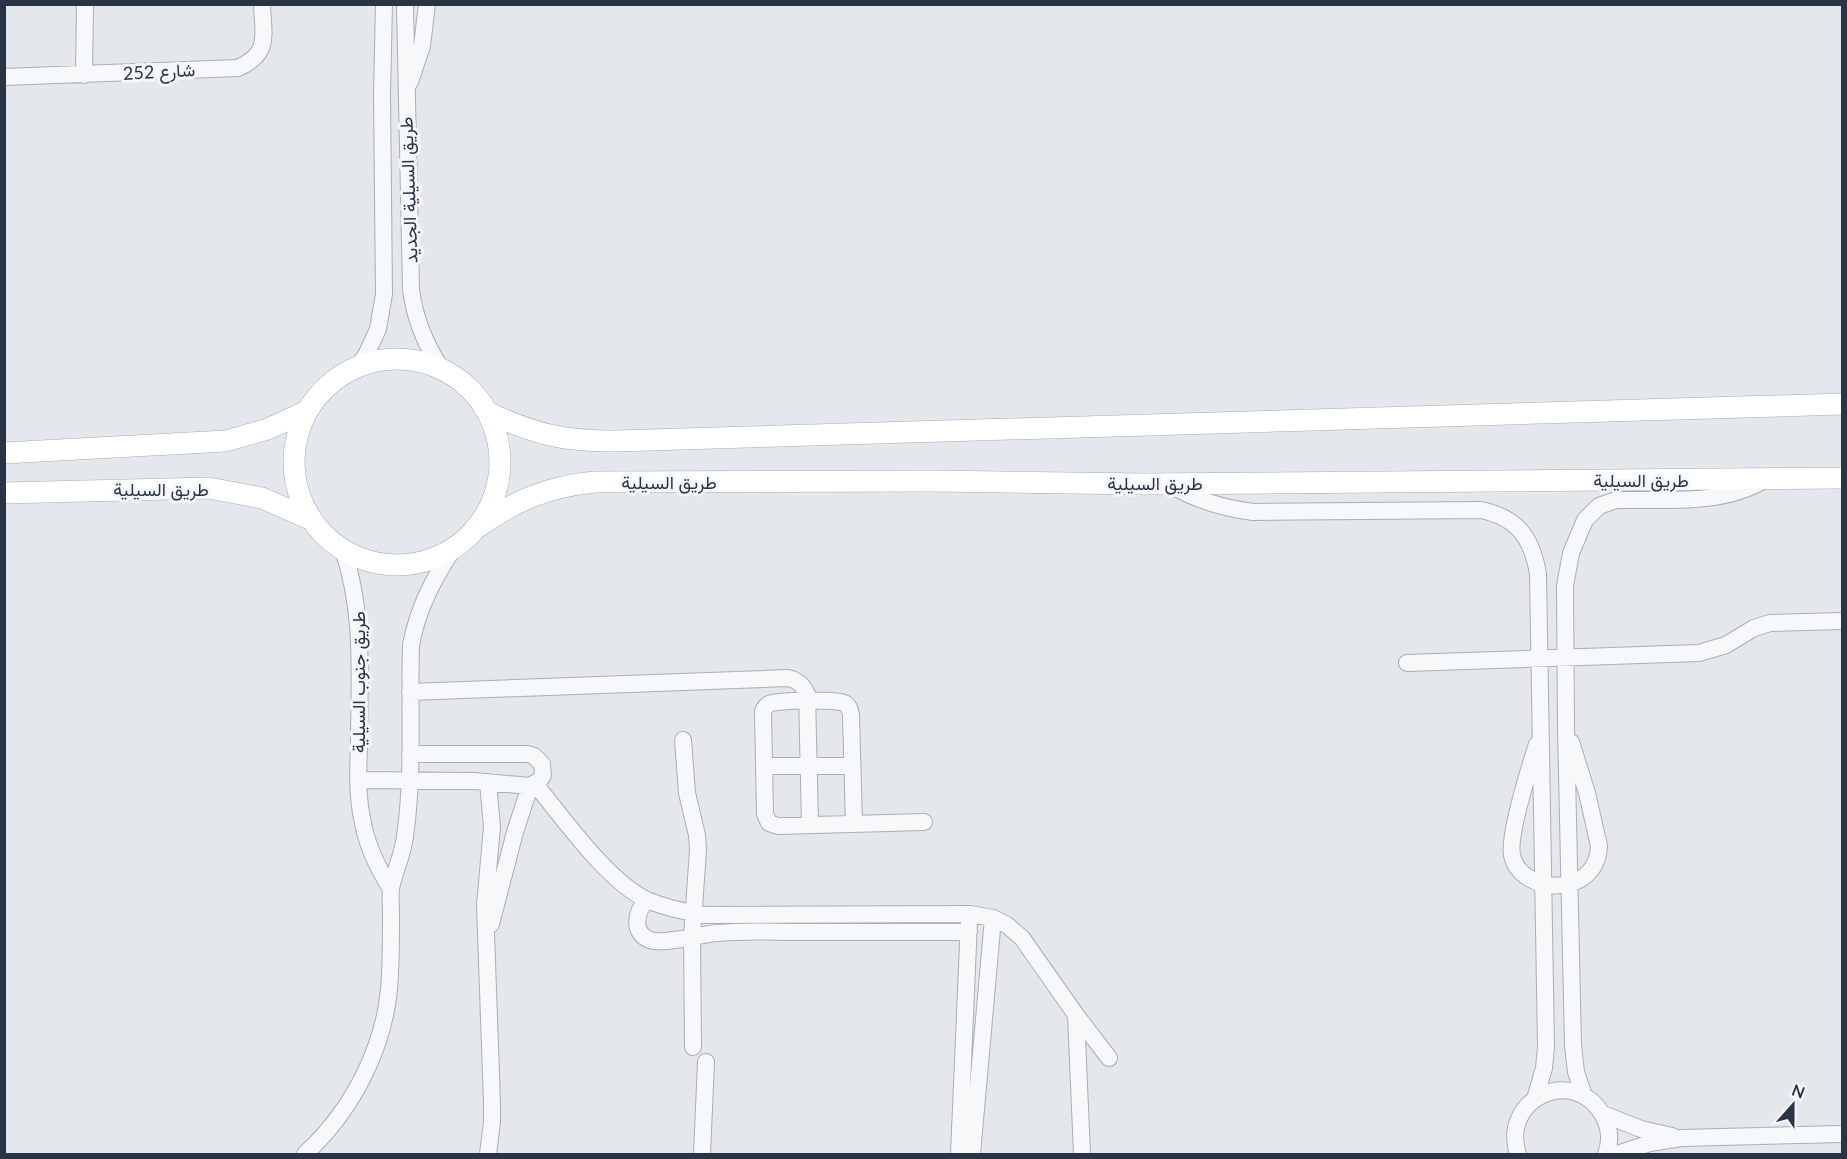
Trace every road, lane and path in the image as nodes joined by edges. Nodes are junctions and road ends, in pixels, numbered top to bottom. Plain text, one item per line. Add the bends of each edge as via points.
1 (85, 4) edge
2 (262, 4) edge
3 (384, 4) edge
4 (405, 4) edge
5 (427, 4) edge
6 (84, 75) junction
7 (4, 77) edge
8 (406, 93) junction
9 (358, 366) junction
10 (441, 368) junction
11 (1842, 404) edge
12 (307, 411) junction
13 (489, 413) junction
14 (4, 453) edge
15 (1842, 478) edge
16 (1766, 479) junction
17 (1168, 484) junction
18 (4, 493) edge
19 (312, 520) junction
20 (478, 527) junction
21 (454, 548) junction
22 (343, 550) junction
23 (1842, 621) edge
24 (1540, 658) junction
25 (1566, 658) junction
26 (1407, 663) dead end
27 (410, 692) junction
28 (801, 701) junction
29 (1566, 728) junction
30 (1542, 729) junction
31 (683, 740) dead end
32 (410, 754) junction
33 (764, 766) junction
34 (808, 766) junction
35 (852, 766) junction
36 (358, 780) junction
37 (409, 780) junction
38 (488, 782) junction
39 (533, 785) junction
40 (924, 822) dead end
41 (854, 824) junction
42 (810, 825) junction
43 (1544, 884) junction
44 (1570, 884) junction
45 (391, 889) junction
46 (647, 900) junction
47 (694, 913) junction
48 (970, 914) junction
49 (993, 918) junction
50 (969, 932) junction
51 (487, 936) junction
52 (692, 936) junction
53 (1076, 1015) junction
54 (693, 1047) dead end
55 (1109, 1058) dead end
56 (706, 1062) dead end
57 (1584, 1096) junction
58 (1535, 1099) junction
59 (1603, 1114) junction
60 (1842, 1134) edge
61 (1681, 1138) junction
62 (305, 1155) edge
63 (488, 1155) edge
64 (702, 1155) edge
65 (959, 1155) edge
66 (972, 1155) edge
67 (1082, 1155) edge
68 (1518, 1155) edge
69 (1606, 1155) edge
70 (1617, 1155) edge

1 - 6 street
2 - 6 street, شارع 252 via 263,46 254,61 238,68
3 - 9 street, طريق السيلية الجديد via 384,294 378,330
4 - 8 street, طريق السيلية الجديد
5 - 8 street via 422,46
6 - 7 street, شارع 252
8 - 10 street, طريق السيلية الجديد via 411,290 424,339
9 - 10 main road via 391,359
9 - 12 main road via 338,377
10 - 13 main road via 476,395
11 - 13 main road via 616,441 551,437
12 - 14 main road via 268,429 226,441
12 - 19 main road via 298,432 295,477
13 - 20 main road via 498,436 499,483
15 - 16 main road, طريق السيلية
16 - 17 main road, طريق السيلية
16 - 25 street via 1726,495 1616,500 1591,512 1581,528 1567,569
17 - 20 main road, طريق السيلية via 594,482 569,484 536,494
17 - 24 street via 1220,507 1253,512 1469,510 1502,517 1524,535 1534,552
18 - 19 main road, طريق السيلية via 209,488 262,498
19 - 22 main road
20 - 21 main road
21 - 22 main road via 433,559 387,565
21 - 27 street via 431,584 415,624
22 - 36 street, طريق جنوب السيلية via 354,584 359,619
23 - 25 street via 1770,623 1726,645 1699,653
24 - 25 street
24 - 26 street
24 - 30 street
25 - 29 street
27 - 28 street via 782,678
27 - 32 street
28 - 33 street via 772,703 764,708
28 - 34 street
28 - 35 street via 841,701 848,705
29 - 44 street
29 - 44 street via 1599,846 1593,869
30 - 43 street
30 - 43 street via 1511,847 1522,874
31 - 47 street via 687,793 697,835
32 - 37 street
32 - 39 street via 534,756 544,770
33 - 34 street
33 - 42 street via 768,823
34 - 35 street
34 - 42 street
35 - 41 street
36 - 37 street
36 - 45 street, طريق جنوب السيلية via 366,837
37 - 38 street
37 - 45 street via 406,834
38 - 39 street
38 - 51 street via 492,827 485,890
39 - 46 street via 615,878
39 - 51 street via 514,832
40 - 41 street
41 - 42 street
43 - 44 street
43 - 58 street via 1546,1047
44 - 57 street via 1574,1059
45 - 62 street via 390,978 378,1041 351,1099
46 - 47 street
46 - 52 street via 636,918 644,938 653,942
47 - 48 street
47 - 52 street
48 - 49 street
48 - 50 street
49 - 53 street via 1022,938
49 - 66 street
50 - 52 street via 723,932
50 - 65 street
51 - 63 street via 492,1103
52 - 54 street
53 - 55 street
53 - 67 street
56 - 64 street
57 - 58 street via 1554,1091
57 - 59 street
58 - 68 street via 1517,1123
59 - 61 street via 1641,1129
59 - 69 street via 1609,1138
60 - 61 street
61 - 70 street via 1650,1143

